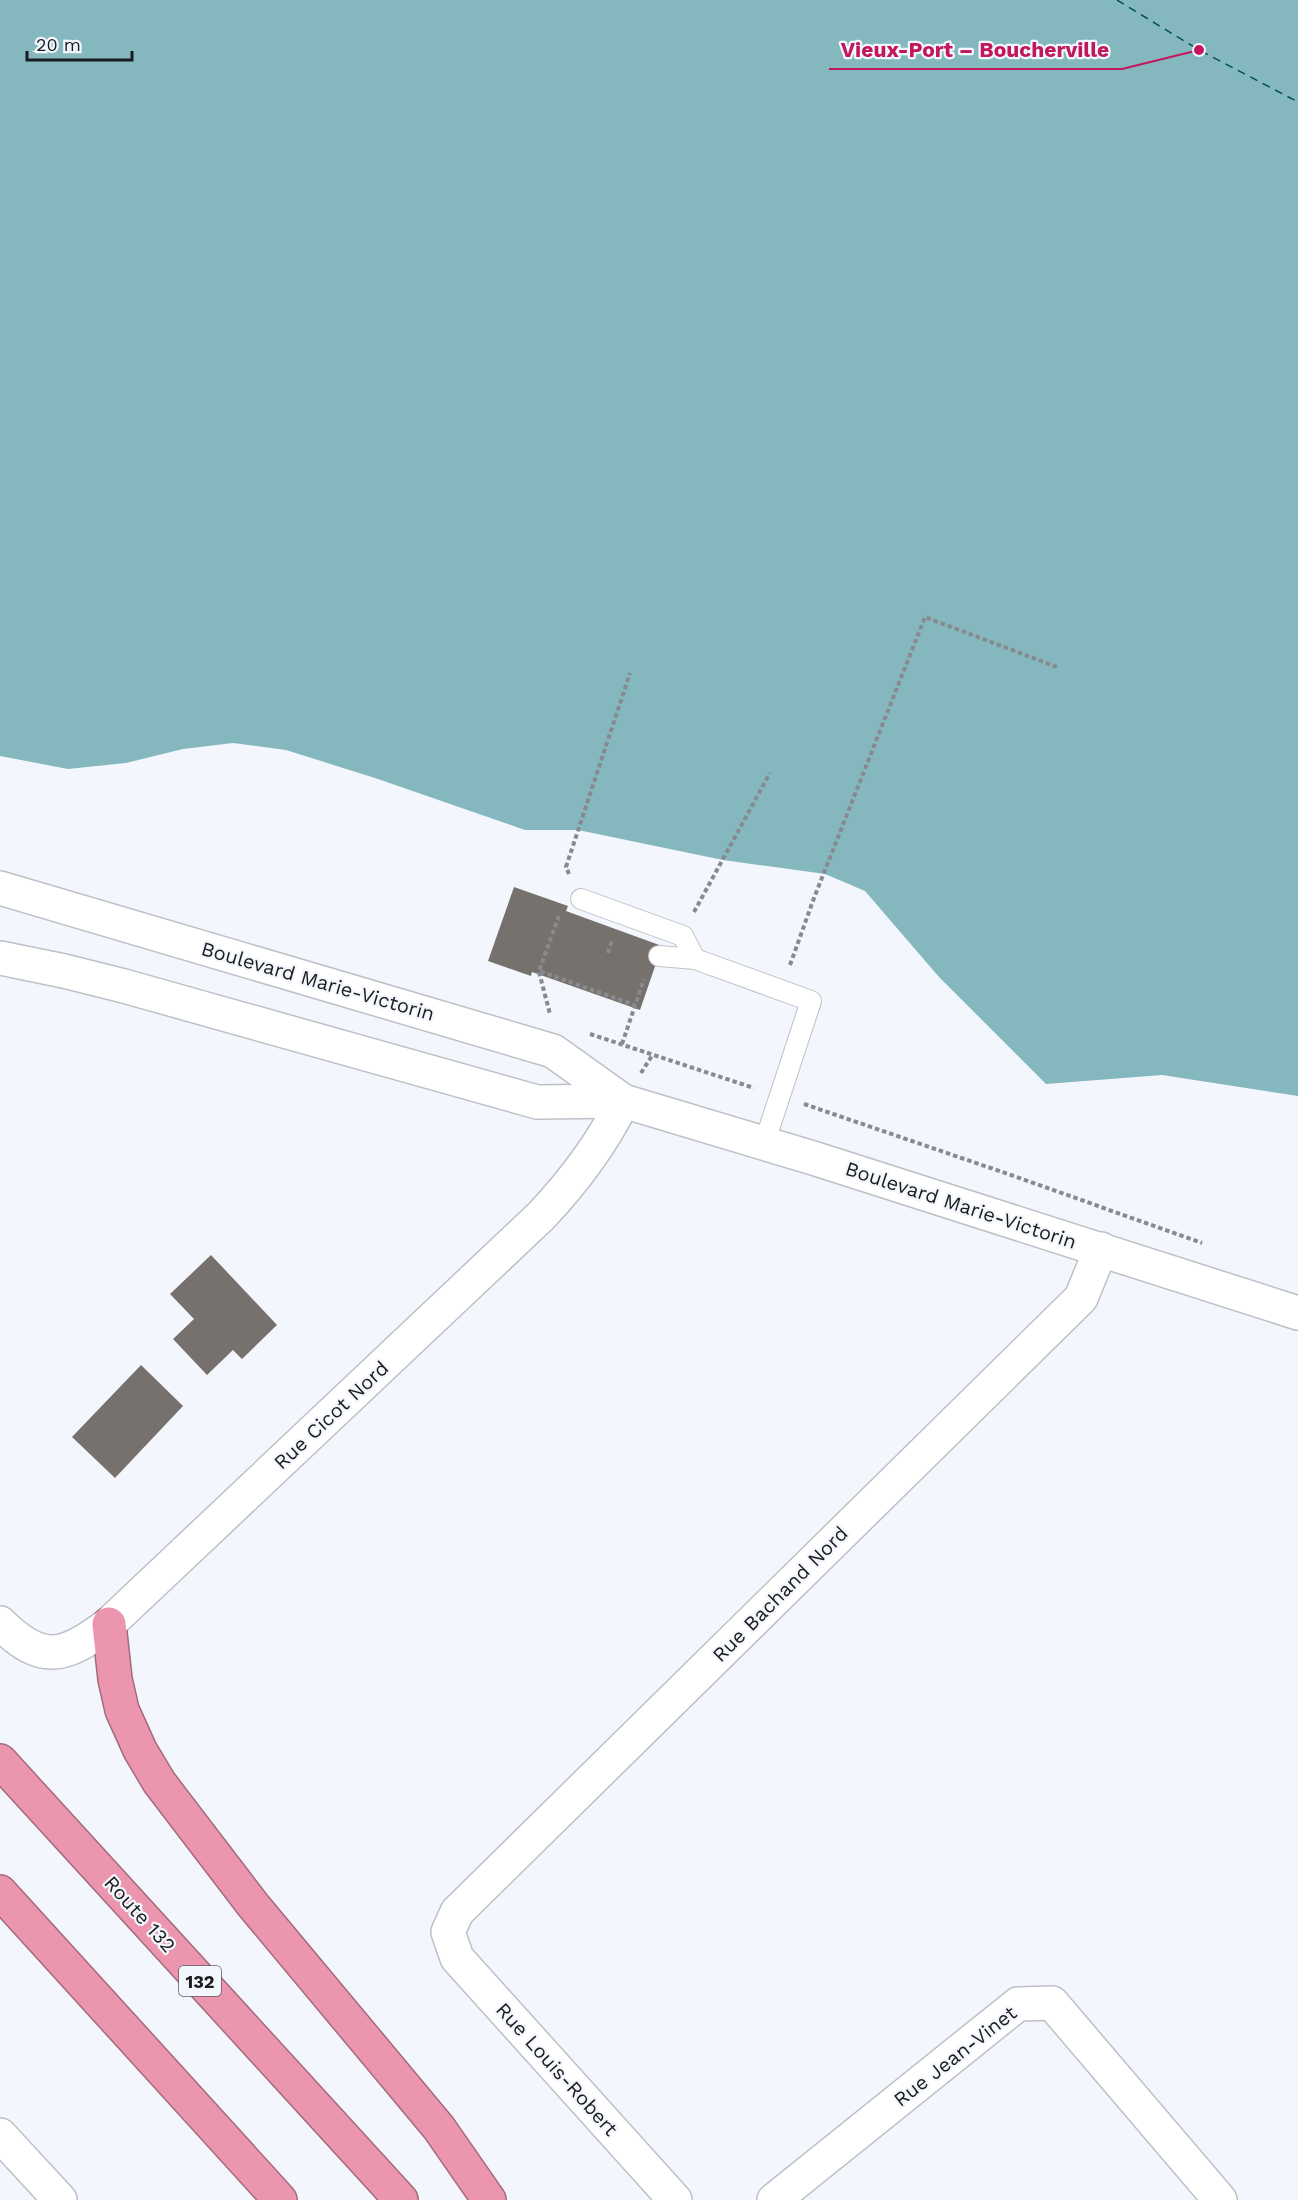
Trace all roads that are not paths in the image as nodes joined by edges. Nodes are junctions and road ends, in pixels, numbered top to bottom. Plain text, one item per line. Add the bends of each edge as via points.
1 (0, 888) edge
2 (581, 899) dead end
3 (659, 956) dead end
4 (0, 958) edge
5 (695, 959) junction
6 (623, 1101) junction
7 (764, 1144) junction
8 (1101, 1249) junction
9 (1298, 1313) edge
10 (0, 1623) edge
11 (109, 1624) junction
12 (0, 1761) edge
13 (0, 1892) edge
14 (448, 1932) joint
15 (0, 2135) edge
16 (60, 2200) edge
17 (280, 2200) edge
18 (401, 2200) edge
19 (489, 2200) edge
20 (675, 2200) edge
21 (774, 2200) edge
22 (1220, 2200) edge

1 - 6 street, Boulevard Marie-Victorin via 553,1051
2 - 5 lane via 683,936
3 - 5 lane
4 - 6 street, Boulevard Marie-Victorin via 114,983 537,1102
5 - 7 lane via 810,1001
6 - 7 street, Boulevard Marie-Victorin
6 - 11 street, Rue Cicot Nord via 602,1140 541,1216
7 - 8 street, Boulevard Marie-Victorin
8 - 9 street, Boulevard Marie-Victorin
8 - 14 street, Rue Bachand Nord via 1081,1298 457,1912
10 - 11 street, Rue Cicot Nord via 28,1646 55,1652 78,1647
11 - 19 highway via 122,1710 159,1782 253,1905 439,2128
12 - 18 highway, Route 132 / 132
13 - 17 highway
14 - 20 street, Rue Louis-Robert via 457,1958
15 - 16 street
21 - 22 street, Rue Jean-Vinet via 1018,2004 1052,2003

